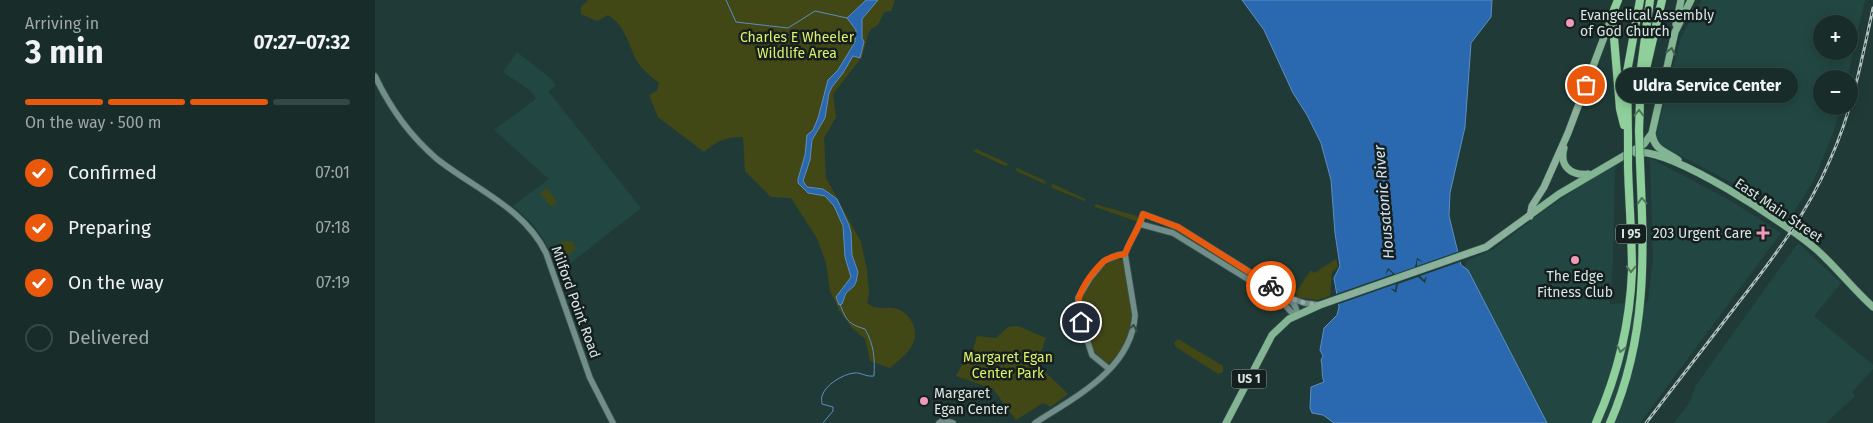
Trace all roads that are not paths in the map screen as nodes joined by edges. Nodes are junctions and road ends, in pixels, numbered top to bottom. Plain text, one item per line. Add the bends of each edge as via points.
1 (1617, 0) edge
2 (1623, 0) edge
3 (1640, 0) edge
4 (1650, 0) edge
5 (1662, 0) edge
6 (1680, 0) edge
7 (1691, 0) edge
8 (1613, 12) junction
9 (1675, 32) junction
10 (375, 76) edge
11 (1640, 94) junction
12 (1652, 133) junction
13 (1627, 137) junction
14 (1565, 141) junction
15 (1625, 155) junction
16 (1685, 165) junction
17 (1592, 174) junction
18 (1530, 216) junction
19 (1140, 224) junction
20 (1171, 224) junction
21 (1167, 231) junction
22 (1125, 254) junction
23 (1288, 298) junction
24 (1323, 304) junction
25 (1873, 307) edge
26 (1297, 314) junction
27 (1109, 369) junction
28 (941, 422) edge
29 (613, 423) edge
30 (953, 423) edge
31 (1035, 423) edge
32 (1226, 423) edge
33 (1596, 423) edge
34 (1610, 423) edge

1 - 8 highway
2 - 8 main road
3 - 13 highway, I 95 via 1627,72
4 - 11 highway, I 95
5 - 11 highway
6 - 9 main road via 1675,14
7 - 9 main road
8 - 13 highway via 1620,109
8 - 14 main road
12 -> 9 main road
10 - 29 street, Milford Point Road via 396,114 424,147 512,210 535,234 546,253 590,378
34 -> 11 highway, I 95, bridge via 1629,369 1641,302
12 - 15 main road, US 1 via 1644,144
12 - 16 main road, East Main Street via 1656,146
13 -> 33 highway, I 95, bridge via 1632,261 1629,301 1616,369
14 - 17 main road via 1563,158 1567,168 1577,174
14 - 18 main road via 1544,188 1531,206
15 - 16 main road, East Main Street via 1650,152
15 - 17 main road, US 1
16 - 25 main road, East Main Street via 1802,237
17 - 18 main road, US 1
18 - 24 main road, US 1 via 1490,244 1470,253
19 - 20 street via 1143,214
19 - 21 street
19 - 22 street
20 - 21 street
20 - 23 street
21 - 26 street via 1267,291
27 -> 22 street via 1129,344 1134,325
22 - 27 street via 1104,261 1078,298 1081,322 1092,355
23 - 24 street via 1304,304
23 - 26 street
24 - 26 main road, US 1
26 - 32 main road, US 1 via 1272,335
27 - 31 street via 1094,384
28 - 30 street

